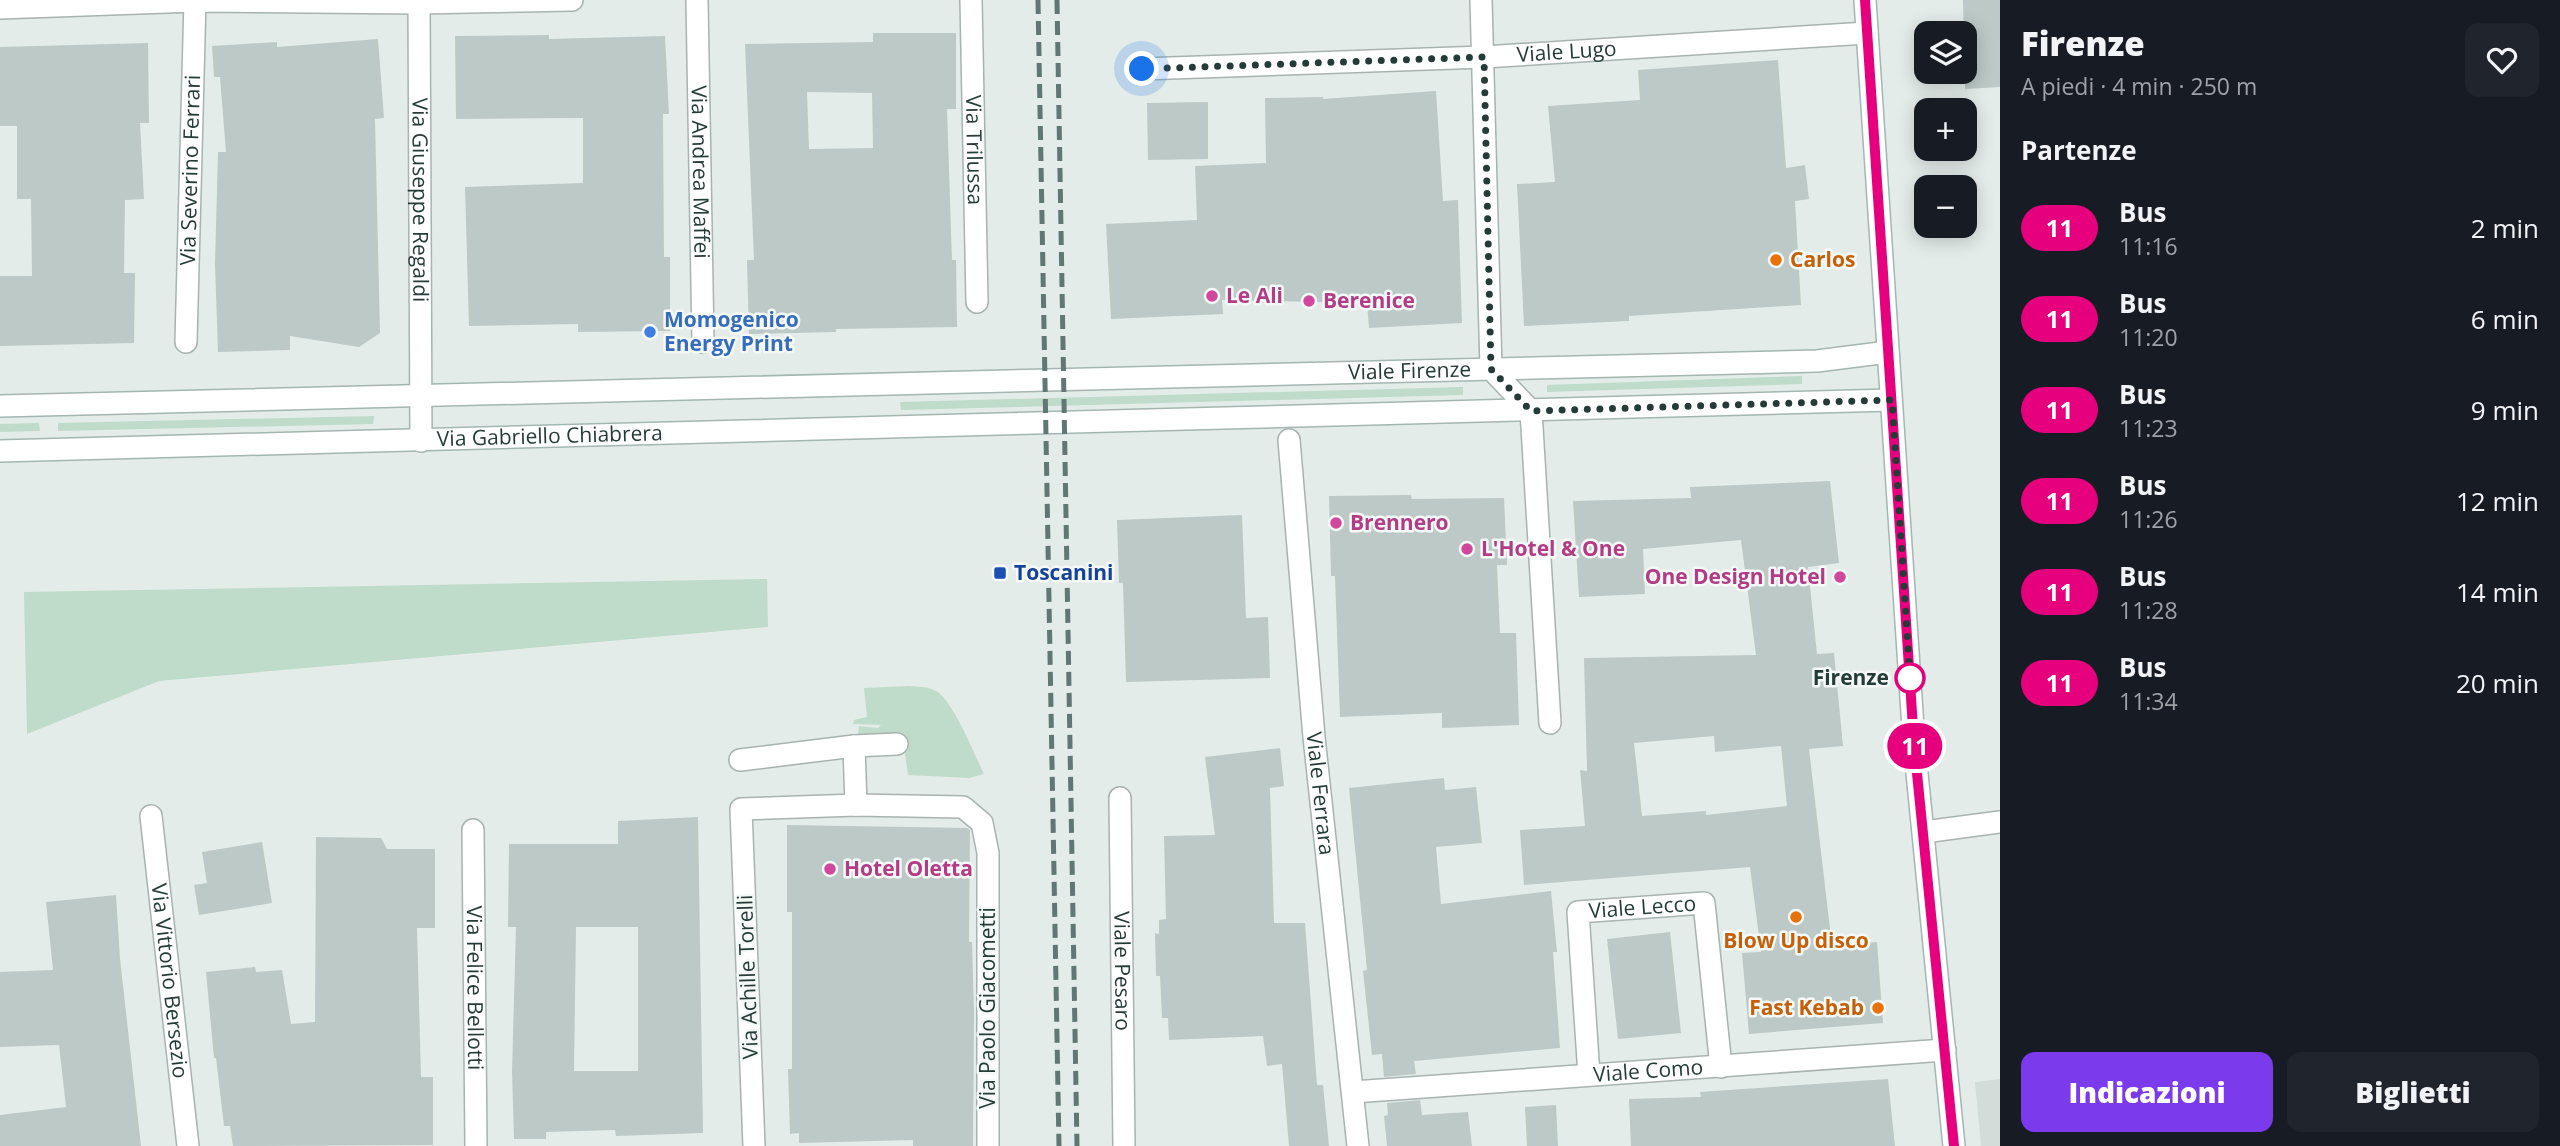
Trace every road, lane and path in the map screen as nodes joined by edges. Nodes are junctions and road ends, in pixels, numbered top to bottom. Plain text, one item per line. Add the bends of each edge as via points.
1 (195, 0) edge
2 (572, 0) edge
3 (697, 0) edge
4 (971, 0) edge
5 (1481, 0) edge
6 (1865, 0) edge
7 (419, 2) edge
8 (0, 8) edge
9 (1867, 33) junction
10 (1484, 57) junction
11 (1142, 69) dead end
12 (977, 302) dead end
13 (186, 342) dead end
14 (703, 342) dead end
15 (1888, 352) junction
16 (1491, 369) junction
17 (1098, 379) joint
18 (420, 397) junction
19 (1892, 400) junction
20 (0, 406) edge
21 (1531, 411) junction
22 (1100, 423) joint
23 (1289, 440) dead end
24 (421, 441) junction
25 (0, 451) edge
26 (1550, 723) dead end
27 (897, 744) dead end
28 (854, 746) junction
29 (740, 760) dead end
30 (1120, 798) dead end
31 (856, 805) junction
32 (741, 809) joint
33 (151, 816) dead end
34 (2000, 822) edge
35 (473, 830) dead end
36 (1924, 832) junction
37 (1945, 1050) junction
38 (1721, 1067) junction
39 (1589, 1075) junction
40 (1353, 1093) junction
41 (188, 1146) edge
42 (476, 1146) edge
43 (754, 1146) edge
44 (988, 1146) edge
45 (1124, 1146) edge
46 (1358, 1146) edge
47 (1954, 1146) edge

1 - 7 street
1 - 8 street
1 - 13 street, Via Severino Ferrari
2 - 7 street
3 - 14 street, Via Andrea Maffei
4 - 12 street, Via Trilussa
5 - 10 street
6 - 9 street
7 - 18 street, Via Giuseppe Regaldi
9 - 10 street, Viale Lugo
9 - 15 street
10 - 11 street, Viale Lugo
10 - 16 street
15 - 16 street, Viale Firenze via 1818,361
15 - 19 street
16 - 17 street, Viale Firenze
16 - 21 street
17 - 18 street, Via Gabriello Chiabrera
18 - 20 street, Via Gabriello Chiabrera
18 - 24 street, Via Giuseppe Regaldi
19 - 21 street, Viale Firenze
19 - 36 street
21 - 22 street, Viale Firenze
21 - 26 street
22 - 24 street, Via Gabriello Chiabrera
23 - 40 street, Viale Ferrara via 1314,737
24 - 25 street, Via Gabriello Chiabrera
27 - 28 street
28 - 29 street
28 - 31 street
30 - 45 street, Viale Pesaro
31 - 32 street, Via Paolo Giacometti
31 - 44 street, Via Paolo Giacometti via 963,807 982,823 988,853
32 - 43 street, Via Achille Torelli
33 - 41 street, Via Vittorio Bersezio
34 - 36 street
35 - 42 street, Via Felice Bellotti
36 - 37 street
37 - 38 street, Viale Como
37 - 47 street
38 - 39 street, Viale Como
38 - 39 street, Viale Lecco via 1704,903 1577,912
39 - 40 street, Viale Como
40 - 46 street, Viale Ferrara

